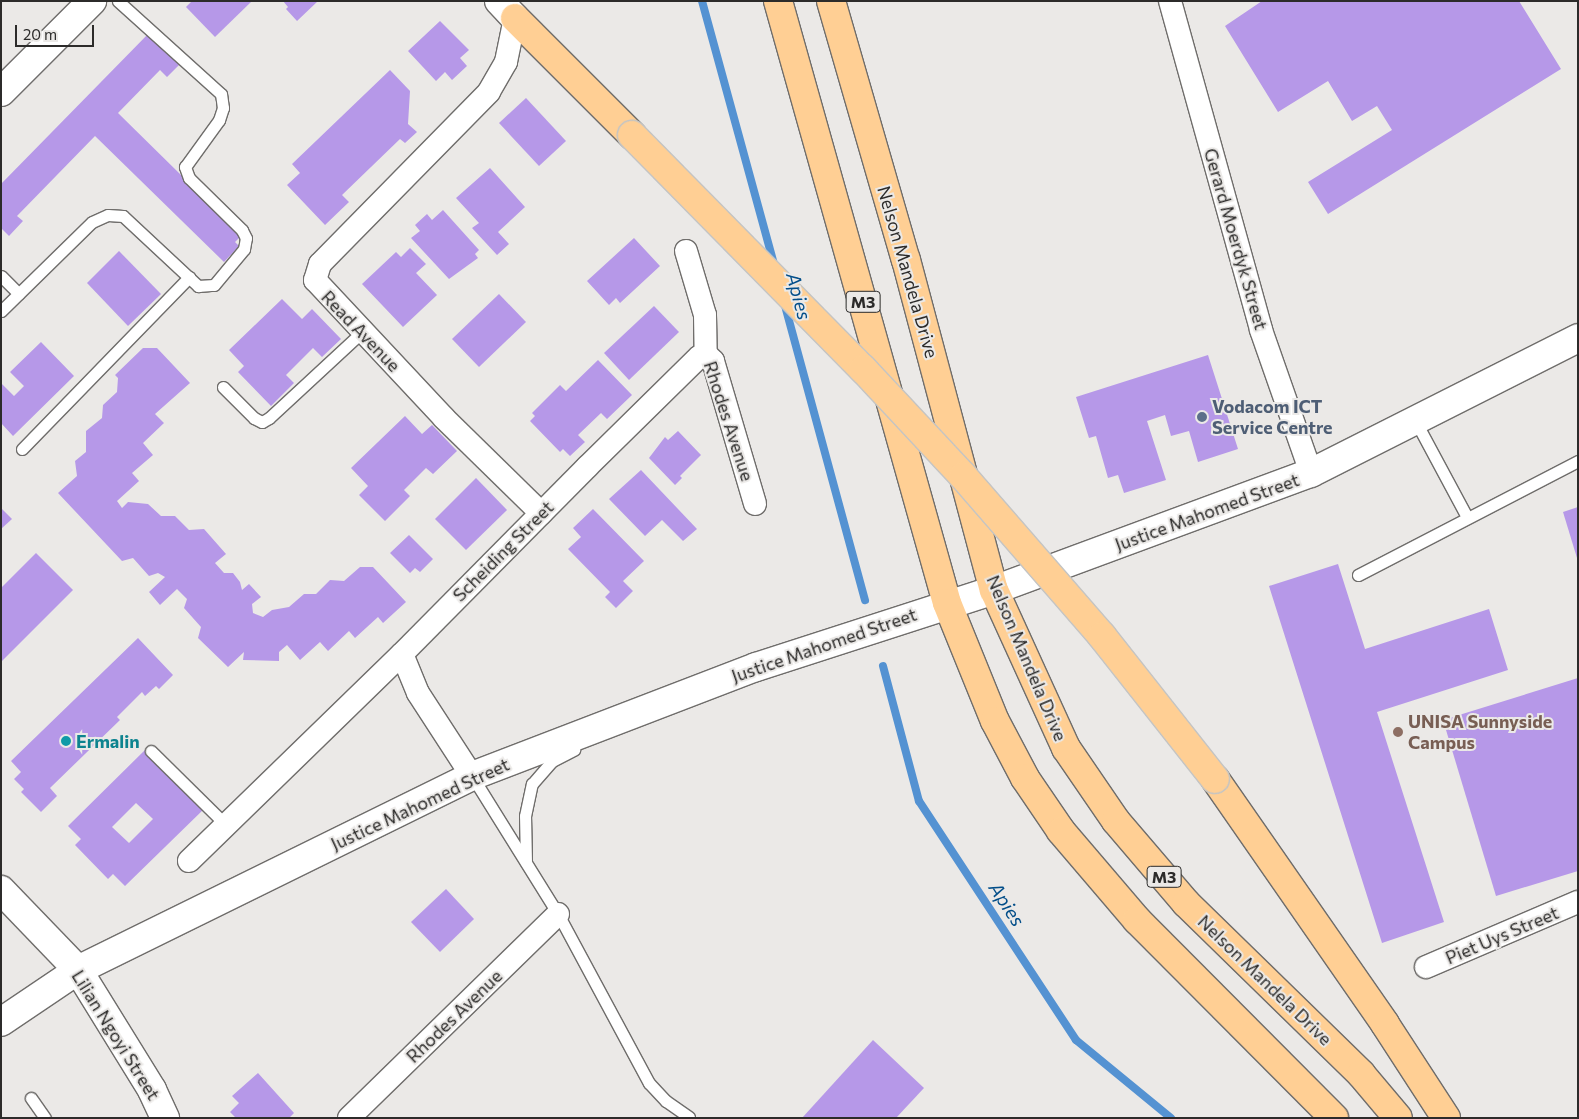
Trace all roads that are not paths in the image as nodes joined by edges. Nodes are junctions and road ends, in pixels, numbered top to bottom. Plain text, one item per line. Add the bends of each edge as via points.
1 (91, 1) edge
2 (118, 1) edge
3 (778, 1) edge
4 (831, 1) edge
5 (1170, 1) edge
6 (507, 10) edge
7 (5, 82) edge
8 (686, 251) dead end
9 (1, 276) edge
10 (189, 277) junction
11 (19, 294) junction
12 (1, 311) edge
13 (362, 332) junction
14 (1578, 338) edge
15 (706, 354) junction
16 (223, 386) dead end
17 (1416, 422) junction
18 (22, 449) dead end
19 (1578, 461) edge
20 (1311, 473) junction
21 (755, 504) dead end
22 (541, 513) junction
23 (1467, 517) junction
24 (1358, 575) dead end
25 (994, 590) junction
26 (947, 603) junction
27 (402, 654) junction
28 (685, 694) junction
29 (151, 750) dead end
30 (472, 776) junction
31 (226, 825) junction
32 (189, 861) dead end
33 (526, 862) junction
34 (1, 890) edge
35 (1578, 902) edge
36 (558, 914) junction
37 (1426, 967) dead end
38 (78, 970) junction
39 (1, 1022) edge
40 (31, 1098) dead end
41 (690, 1117) edge
42 (45, 1118) edge
43 (165, 1118) edge
44 (349, 1118) edge
45 (1334, 1118) edge
46 (1398, 1118) edge
47 (1446, 1118) edge

1 - 7 main road
2 - 10 lane via 221,94 223,108 219,120 185,167 188,178 242,230 246,238 244,248 214,285 198,286
3 - 26 main road, M3
4 - 25 main road, Nelson Mandela Drive / M3 via 906,260
5 - 20 street, Gerard Moerdyk Street via 1261,330
6 - 13 street, Read Avenue via 506,62 489,92 316,271 317,284
6 - 47 main road, bridge via 863,369 963,476 1102,636 1215,779 1385,1024
8 - 15 street, Rhodes Avenue via 704,315
9 - 11 lane
10 - 11 lane via 123,216 108,215 92,222
10 - 18 lane
11 - 12 lane
13 - 16 lane via 262,422
13 - 22 street, Read Avenue
14 - 17 main road, Justice Mahomed Street
15 - 21 street, Rhodes Avenue via 713,361
15 - 22 street, Scheiding Street via 699,357
17 - 20 main road, Justice Mahomed Street
17 - 23 lane
19 - 23 lane
20 - 25 main road, Justice Mahomed Street
22 - 27 street, Scheiding Street
23 - 24 lane
25 - 26 main road, Justice Mahomed Street
25 - 46 main road, Nelson Mandela Drive / M3 via 1066,748 1116,821 1186,903 1361,1074
26 - 28 main road, Justice Mahomed Street
26 - 45 main road, M3 via 995,721 1025,778 1061,831 1137,920
27 - 30 street via 418,693
27 - 31 street, Scheiding Street
28 - 30 main road, Justice Mahomed Street
28 - 33 lane via 552,761 540,771 527,798
29 - 31 lane
30 - 33 lane
30 - 38 main road, Justice Mahomed Street
31 - 32 street, Scheiding Street
33 - 36 lane
34 - 38 main road, Lilian Ngoyi Street
35 - 37 street, Piet Uys Street
36 - 41 lane via 649,1083 666,1101
36 - 44 street, Rhodes Avenue
38 - 39 main road
38 - 43 main road, Lilian Ngoyi Street via 152,1090
40 - 42 lane

